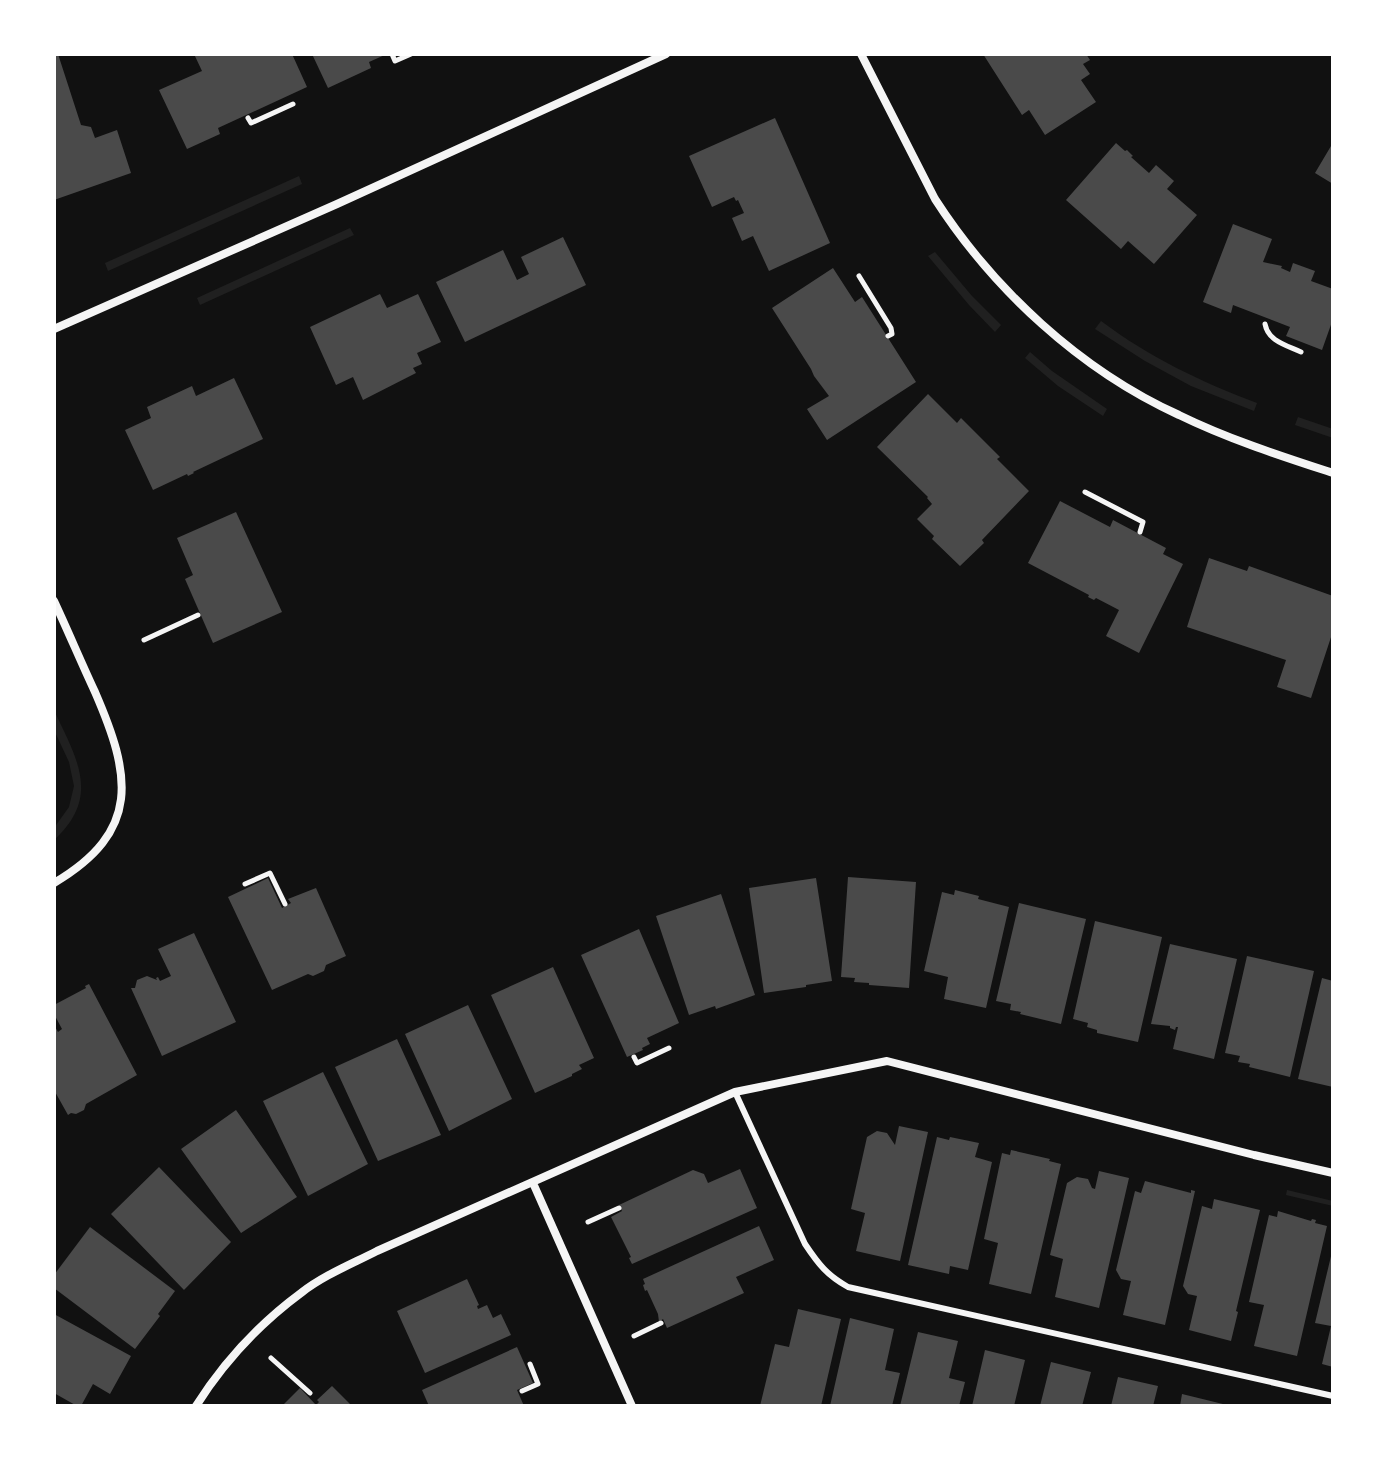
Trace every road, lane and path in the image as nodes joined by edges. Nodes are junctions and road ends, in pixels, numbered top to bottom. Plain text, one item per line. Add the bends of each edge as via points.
1 (392, 54) edge
2 (411, 54) edge
3 (666, 54) edge
4 (861, 54) edge
5 (293, 104) dead end
6 (248, 118) dead end
7 (859, 276) dead end
8 (1265, 324) dead end
9 (54, 329) edge
10 (888, 336) dead end
11 (1301, 352) dead end
12 (1333, 473) edge
13 (1085, 492) dead end
14 (1140, 532) dead end
15 (54, 601) edge
16 (198, 615) dead end
17 (144, 640) dead end
18 (54, 883) edge
19 (245, 884) dead end
20 (285, 904) dead end
21 (669, 1048) dead end
22 (634, 1057) dead end
23 (735, 1092) junction
24 (1333, 1173) edge
25 (533, 1183) junction
26 (619, 1208) dead end
27 (588, 1222) dead end
28 (661, 1323) dead end
29 (634, 1336) dead end
30 (271, 1358) dead end
31 (530, 1364) dead end
32 (522, 1391) dead end
33 (310, 1393) dead end
34 (1333, 1396) edge
35 (196, 1406) edge
36 (632, 1406) edge

1 - 2 path via 395,61
3 - 9 street
4 - 12 street via 935,199 1022,306 1138,394 1266,451
5 - 6 path via 251,123
7 - 10 path via 893,331
8 - 11 path via 1272,339
13 - 14 path via 1143,522
15 - 18 street via 105,716 123,782 116,820 102,844
16 - 17 path
19 - 20 path via 270,873
21 - 22 path via 637,1063
23 - 24 street via 887,1061
23 - 25 street
23 - 34 lane via 805,1244 831,1278 848,1287
25 - 35 street via 340,1269 301,1292 228,1361
25 - 36 street
26 - 27 path
28 - 29 path
30 - 33 path
31 - 32 path via 538,1384

